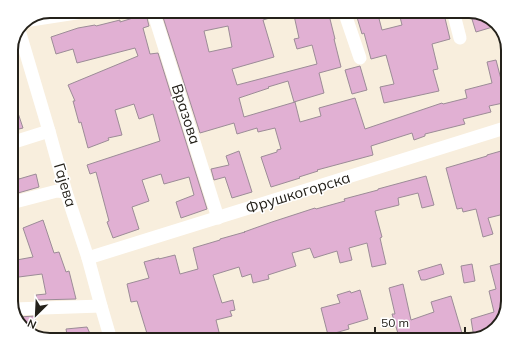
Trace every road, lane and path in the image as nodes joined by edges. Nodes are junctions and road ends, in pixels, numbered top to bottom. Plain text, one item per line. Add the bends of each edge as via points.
1 (155, 18) edge
2 (346, 18) edge
3 (455, 18) edge
4 (21, 36) edge
5 (460, 38) dead end
6 (360, 58) dead end
7 (501, 129) edge
8 (49, 131) junction
9 (18, 141) edge
10 (66, 192) junction
11 (18, 200) edge
12 (218, 218) junction
13 (88, 258) junction
14 (101, 306) junction
15 (19, 309) edge
16 (109, 333) edge

1 - 12 street, Вразова
2 - 6 street
3 - 5 street
4 - 8 street, Гајева
7 - 12 street, Фрушкогорска
8 - 9 street
8 - 10 street, Гајева
10 - 11 street via 57,191
10 - 13 street, Гајева
12 - 13 street, Фрушкогорска
13 - 14 street, Гајева
14 - 15 street
14 - 16 street, Гајева

